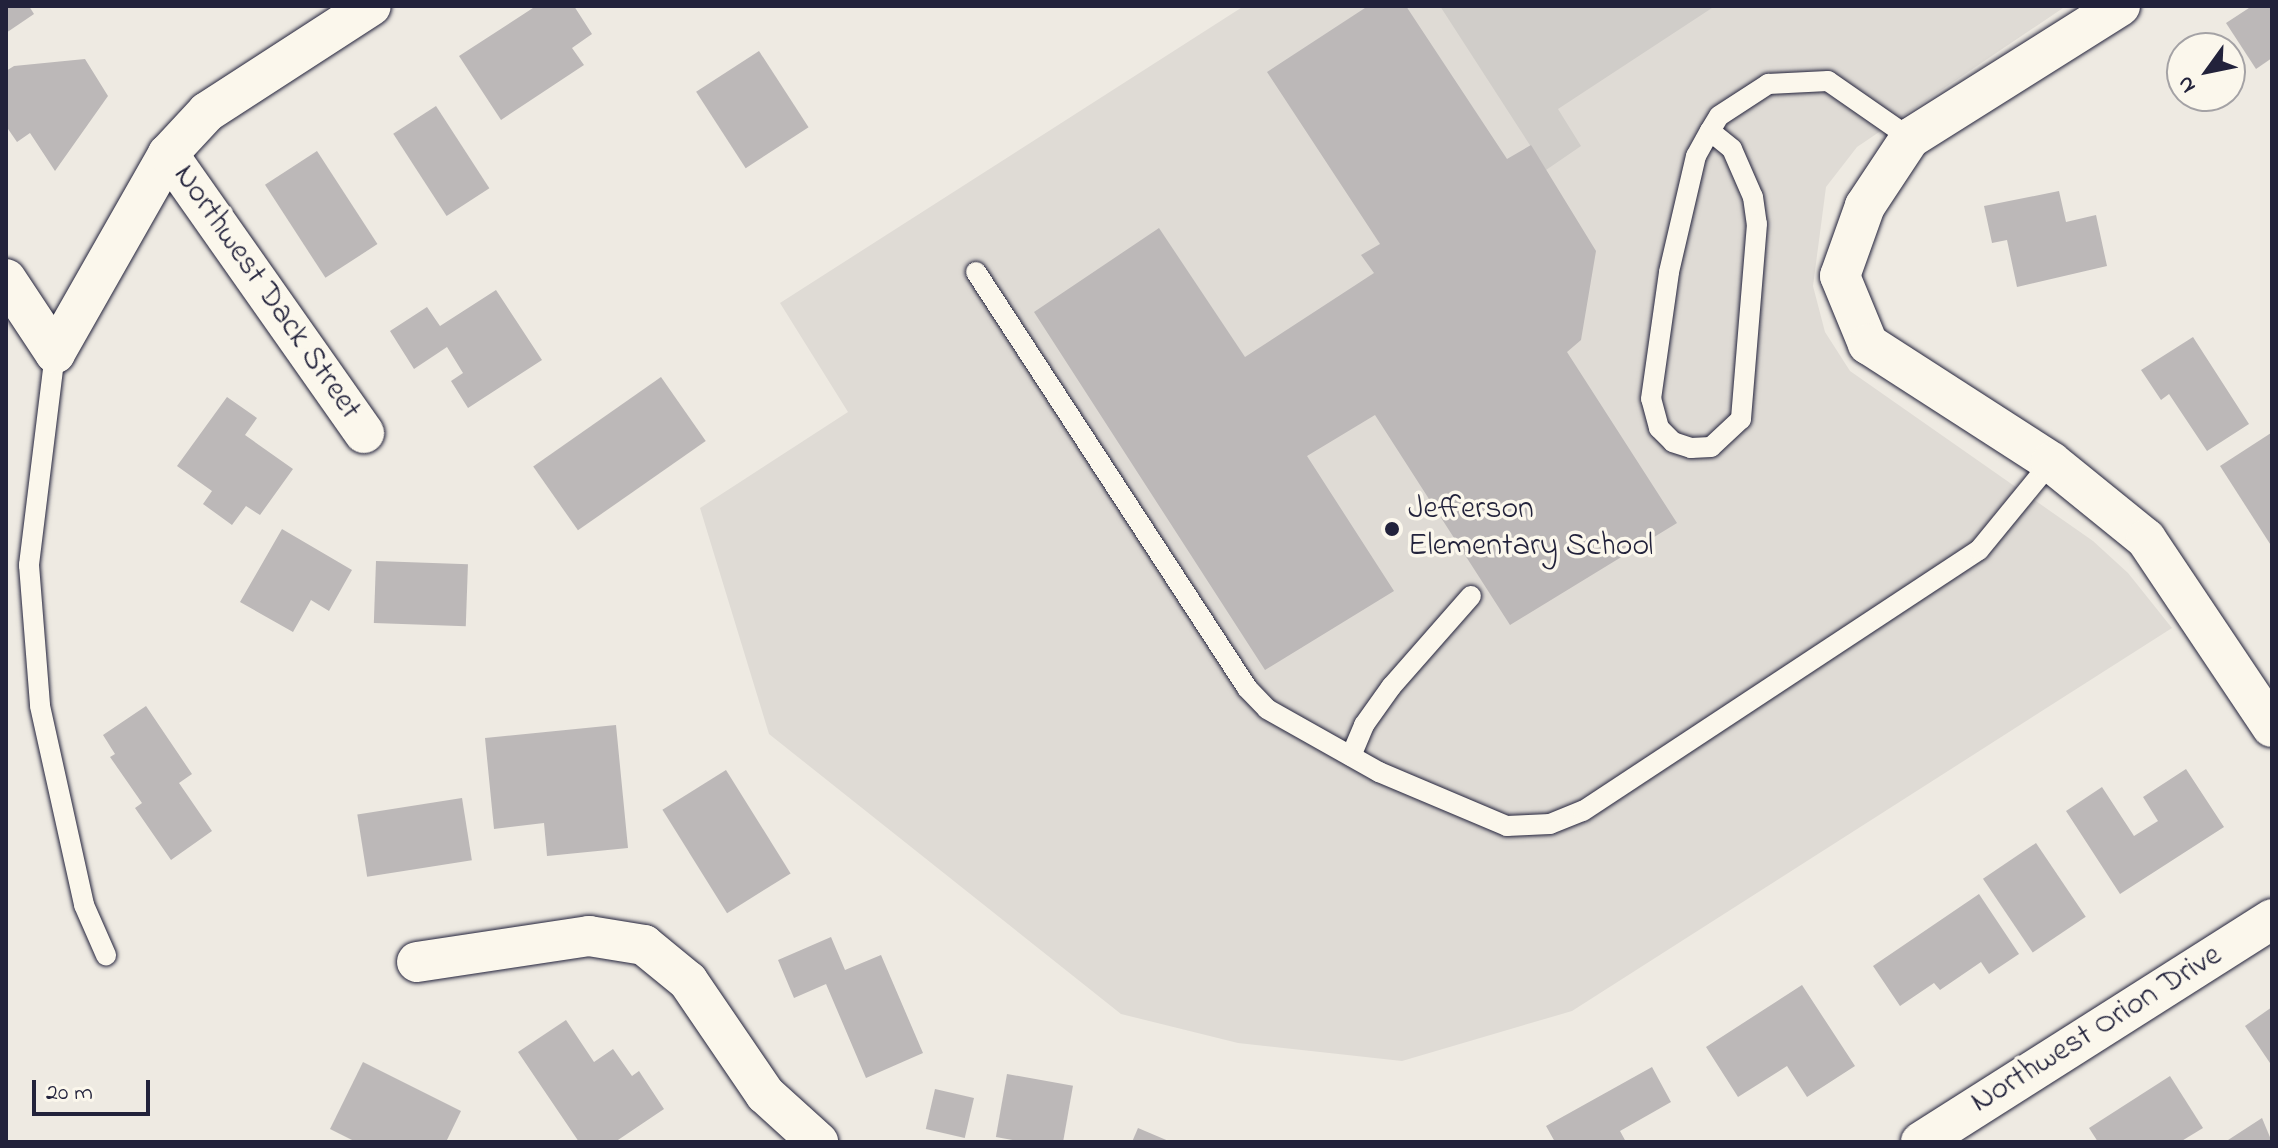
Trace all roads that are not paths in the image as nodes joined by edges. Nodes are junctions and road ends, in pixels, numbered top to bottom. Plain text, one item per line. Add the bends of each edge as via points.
1 (371, 6) edge
2 (2120, 6) edge
3 (1710, 131) junction
4 (1910, 138) junction
5 (168, 154) junction
6 (976, 272) dead end
7 (6, 279) edge
8 (55, 353) junction
9 (364, 433) dead end
10 (2051, 462) junction
11 (1471, 596) dead end
12 (2272, 727) edge
13 (1351, 756) junction
14 (2272, 919) edge
15 (106, 955) dead end
16 (417, 962) dead end
17 (818, 1142) edge
18 (1921, 1142) edge

1 - 5 street via 207,112
2 - 4 street
3 - 3 lane via 1696,156 1669,272 1651,399 1659,428 1673,442 1691,448 1711,447 1741,419 1757,224 1753,197 1732,149
3 - 4 lane via 1719,116 1768,84 1828,81
4 - 10 street via 1865,206 1840,276 1868,344
5 - 8 street
5 - 9 street, Northwest Dack Street
6 - 13 lane via 1247,688 1267,709
7 - 8 street
8 - 15 lane via 29,565 38,691 59,809 84,905
10 - 12 street via 2146,539
10 - 13 lane via 1979,550 1583,811 1550,824 1507,826
11 - 13 lane via 1391,687 1364,725
14 - 18 street, Northwest Orion Drive
16 - 17 street via 589,936 644,945 688,981 765,1094

